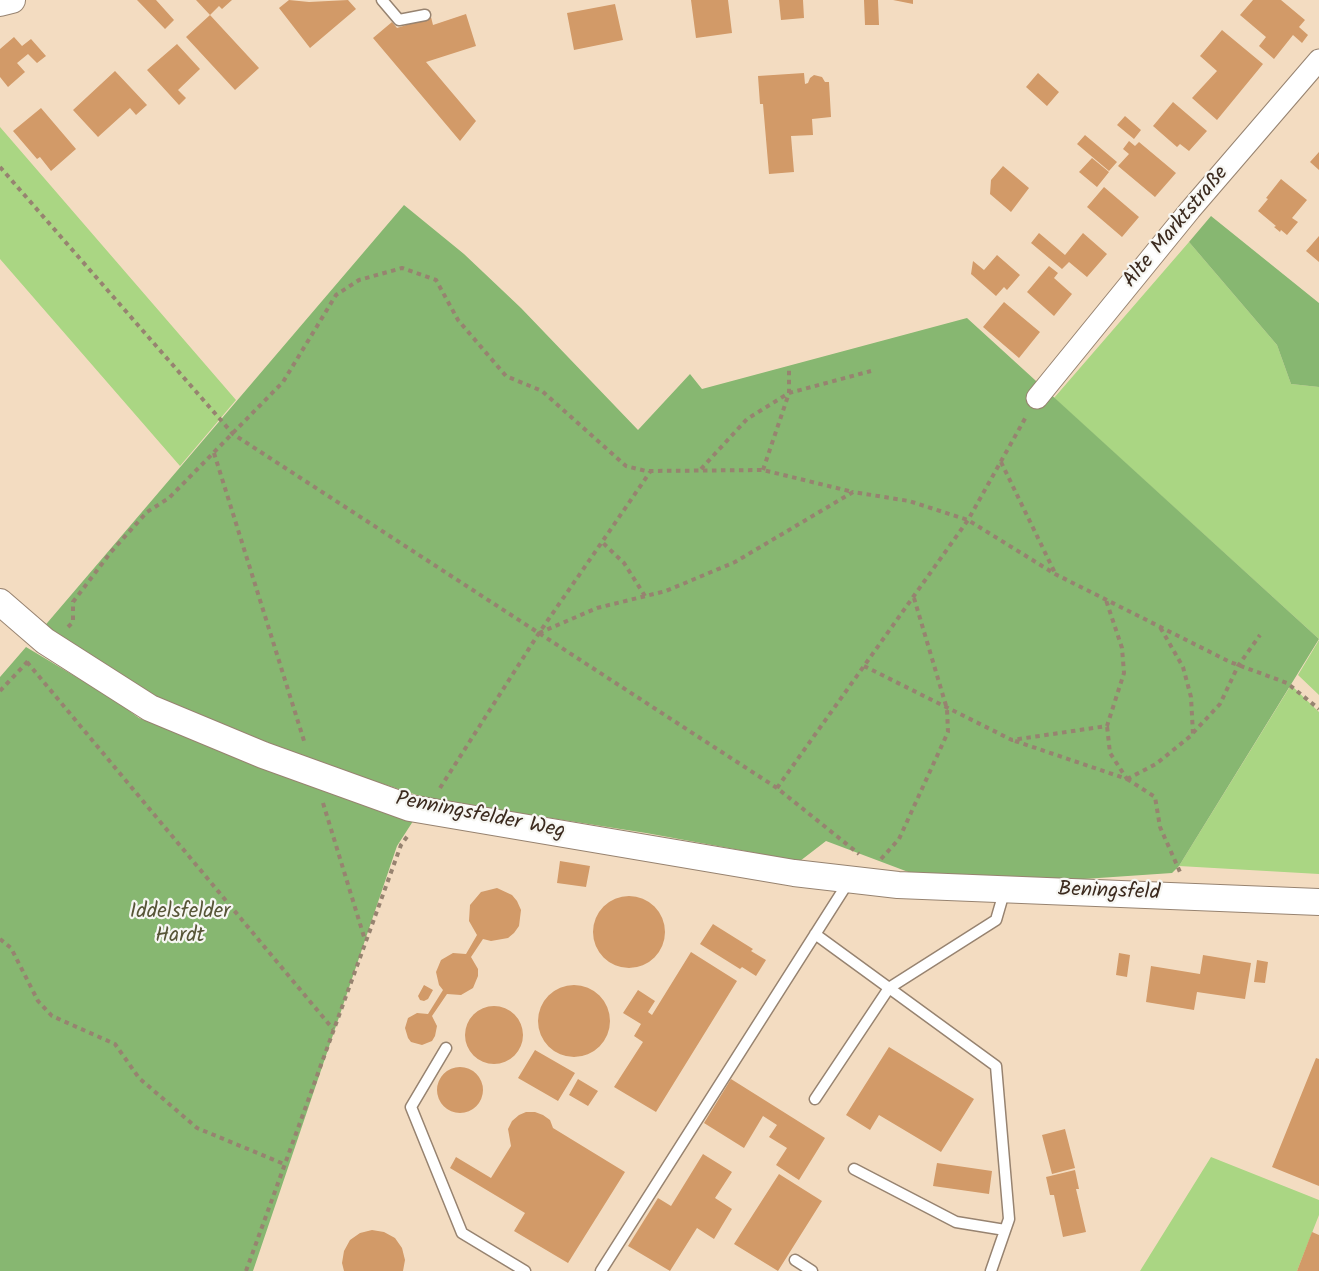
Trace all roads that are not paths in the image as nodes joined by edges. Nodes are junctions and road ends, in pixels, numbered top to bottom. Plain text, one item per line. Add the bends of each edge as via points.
1 (12, 0) edge
2 (382, 0) edge
3 (0, 3) edge
4 (425, 15) dead end
5 (1319, 60) edge
6 (1036, 398) road end
7 (0, 602) edge
8 (858, 869) junction
9 (898, 885) joint
10 (1005, 889) junction
11 (1319, 902) edge
12 (815, 934) junction
13 (889, 988) junction
14 (446, 1048) dead end
15 (816, 1099) dead end
16 (854, 1169) dead end
17 (1005, 1230) junction
18 (795, 1260) dead end
19 (525, 1271) edge
20 (601, 1271) edge
21 (812, 1271) edge
22 (991, 1271) edge

1 - 3 street
2 - 4 lane via 399,20
5 - 6 street, Alte Marktstraße
7 - 8 street, Penningsfelder Weg via 50,645 150,708 410,808 794,873
8 - 9 street, Penningsfelder Weg
8 - 12 lane
9 - 10 street, Beningsfeld
10 - 11 street, Beningsfeld
10 - 13 lane via 996,920
12 - 13 lane
12 - 20 lane
13 - 15 lane
13 - 17 lane via 996,1066 1009,1219
14 - 19 lane via 411,1107 462,1233
16 - 17 lane via 956,1222
17 - 22 lane
18 - 21 lane

